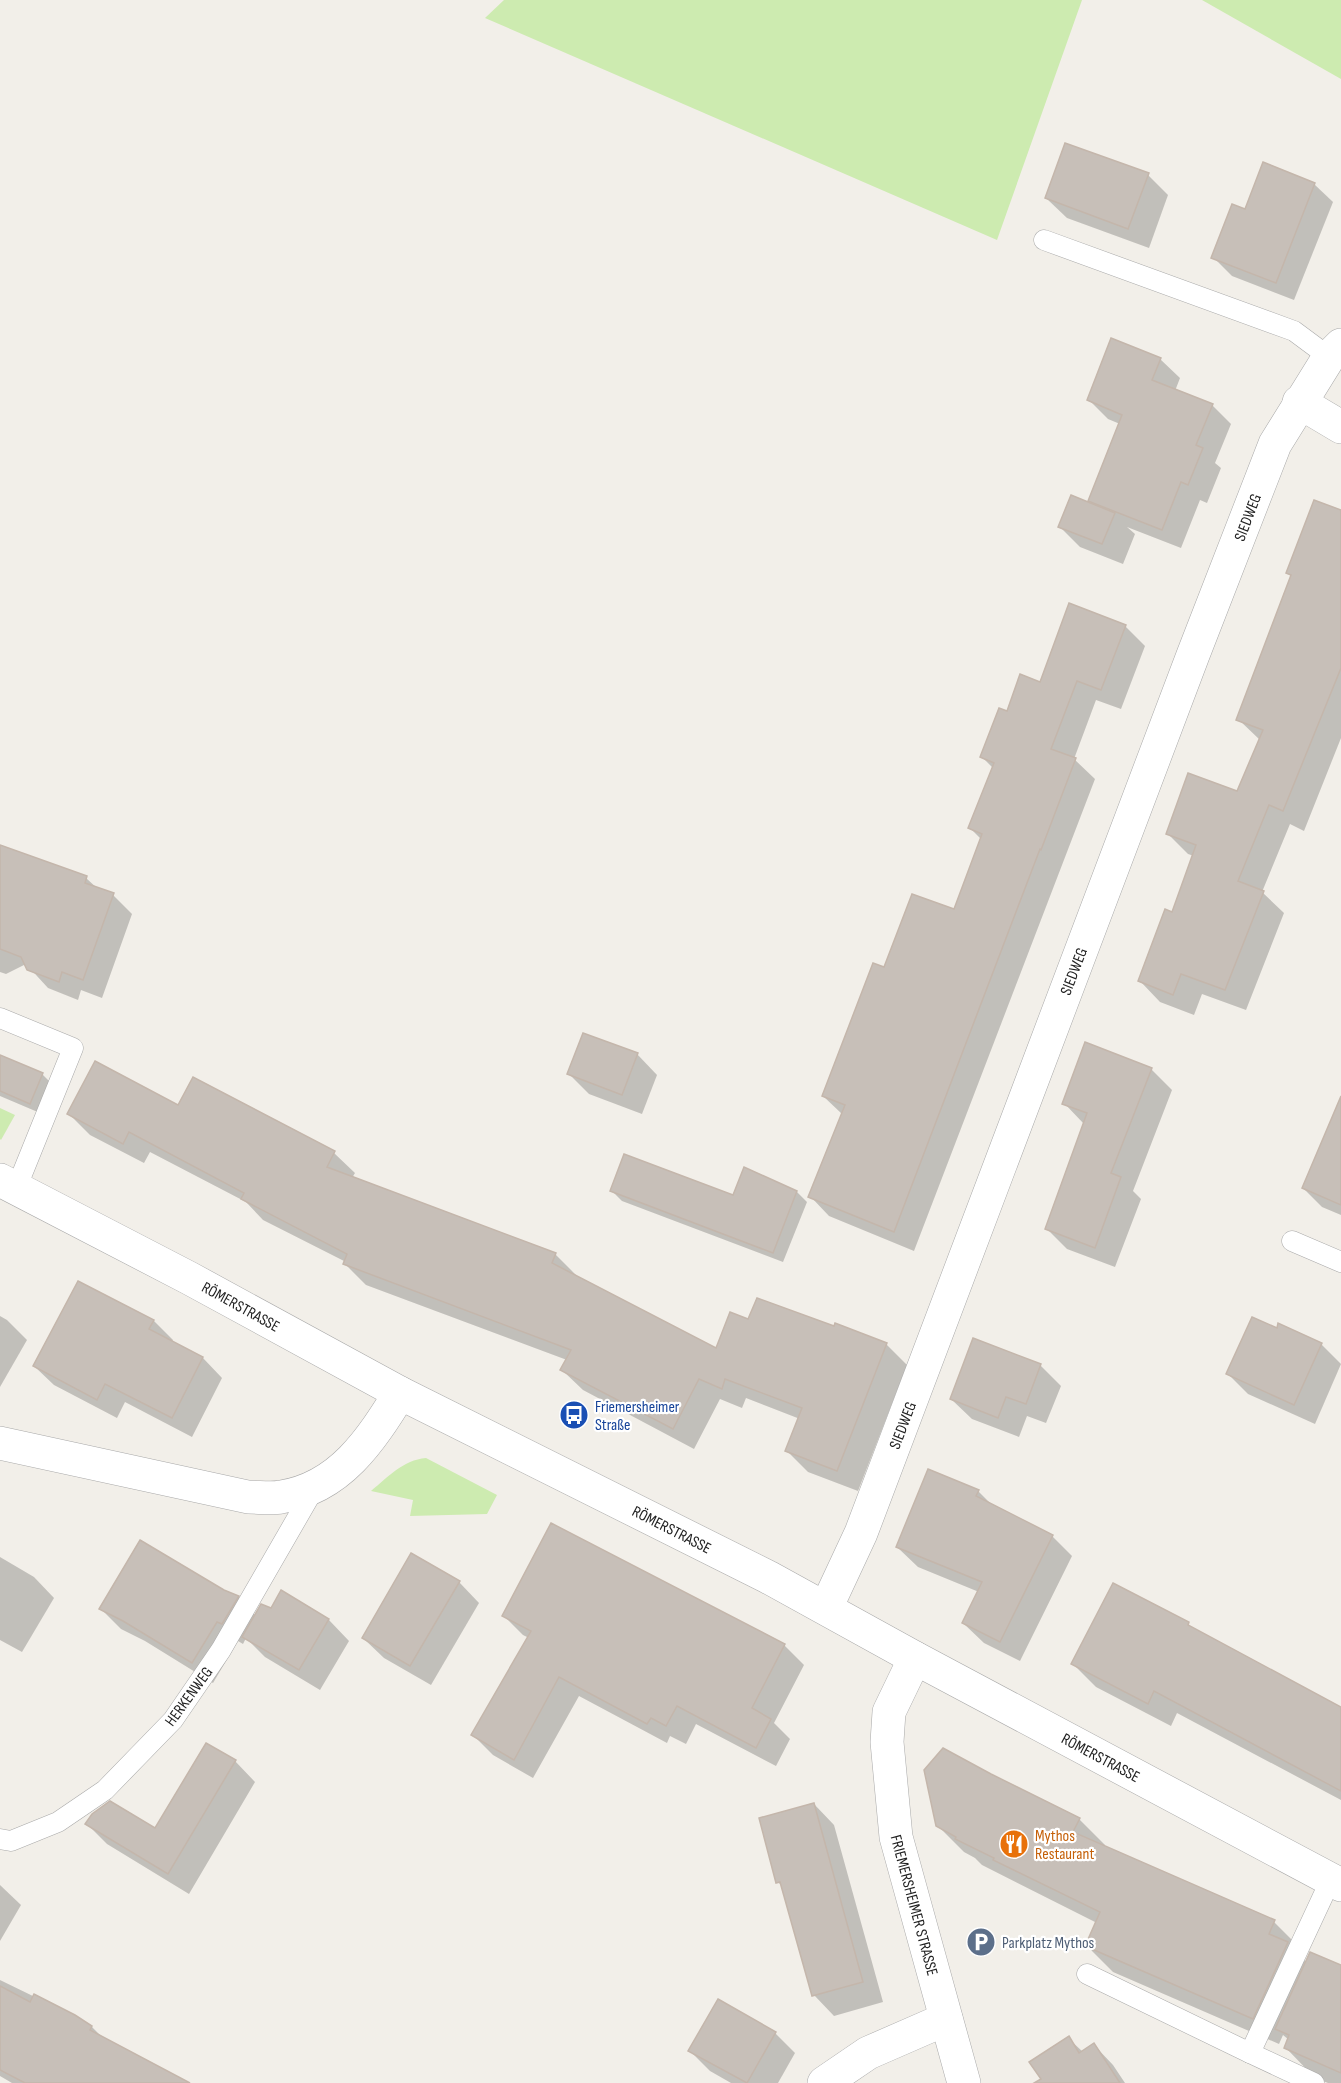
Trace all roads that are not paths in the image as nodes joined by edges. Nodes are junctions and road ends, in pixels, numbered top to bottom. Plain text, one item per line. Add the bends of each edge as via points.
1 (1044, 240) dead end
2 (1335, 351) edge
3 (1299, 402) junction
4 (1341, 427) edge
5 (0, 1018) edge
6 (8, 1184) edge
7 (1292, 1241) dead end
8 (1341, 1262) edge
9 (400, 1393) junction
10 (0, 1443) edge
11 (315, 1487) junction
12 (826, 1608) junction
13 (915, 1658) junction
14 (0, 1839) edge
15 (1336, 1882) edge
16 (1087, 1974) dead end
17 (946, 2019) junction
18 (1251, 2053) junction
19 (824, 2083) edge
20 (964, 2083) edge
21 (1314, 2083) edge

1 - 2 lane via 1294,331
2 - 3 street, SIEDWEG
3 - 4 street
3 - 12 street, SIEDWEG via 1275,444 861,1533
5 - 6 lane via 73,1048
6 - 9 street, RÖMERSTRASSE
7 - 8 lane
9 - 11 street, HERKENWEG via 371,1439 338,1472
9 - 12 street, RÖMERSTRASSE
10 - 11 street, HERKENWEG via 248,1497 281,1497
11 - 14 lane, HERKENWEG via 221,1650 173,1720 105,1790 58,1822 11,1841
12 - 13 street, RÖMERSTRASSE
13 - 15 street, RÖMERSTRASSE
13 - 17 street, FRIEMERSHEIMER STRASSE via 889,1712 887,1742 896,1837
15 - 18 lane
16 - 18 lane
17 - 19 street via 868,2053
17 - 20 street, FRIEMERSHEIMER STRASSE
18 - 21 lane

